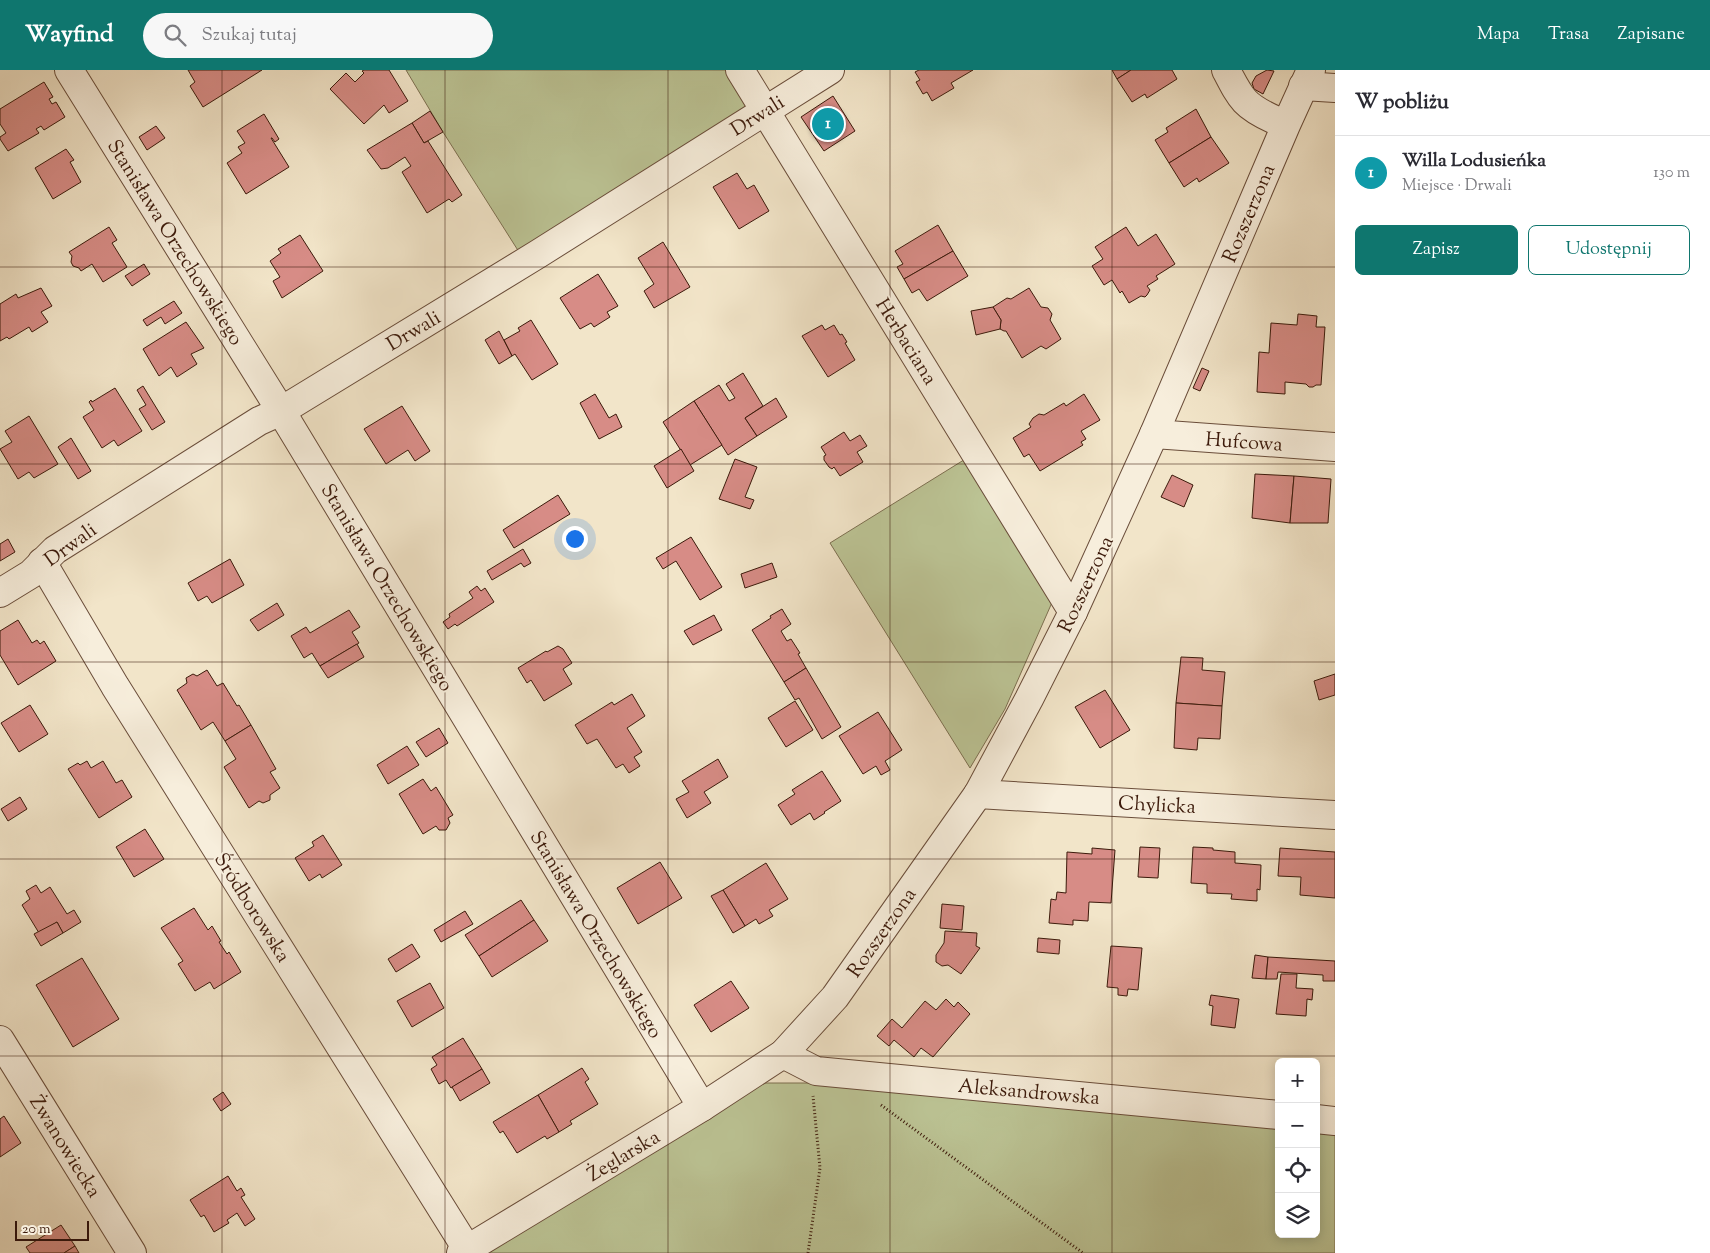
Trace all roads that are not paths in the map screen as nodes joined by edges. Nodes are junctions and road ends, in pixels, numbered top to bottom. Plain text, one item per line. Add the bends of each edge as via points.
1 (69, 70) edge
2 (740, 70) edge
3 (830, 70) edge
4 (1226, 70) edge
5 (1307, 78) edge
6 (1335, 88) edge
7 (765, 110) junction
8 (1275, 120) dead end
9 (282, 411) junction
10 (1154, 434) junction
11 (1335, 447) edge
12 (42, 562) junction
13 (0, 593) edge
14 (1073, 612) junction
15 (978, 794) junction
16 (1335, 814) edge
17 (4, 1054) edge
18 (783, 1054) junction
19 (702, 1107) junction
20 (1275, 1115) edge
21 (1320, 1119) edge
22 (1335, 1121) edge
23 (464, 1251) edge
24 (132, 1253) edge

1 - 9 street, Stanisława Orzechowskiego
2 - 7 street, Herbaciana
3 - 7 street, Drwali
4 - 8 street via 1246,104
5 - 6 street
5 - 10 street, Rozszerzona
7 - 9 street, Drwali
7 - 14 street, Herbaciana
9 - 12 street, Drwali via 259,421 55,550
9 - 19 street, Stanisława Orzechowskiego
10 - 11 street, Hufcowa
10 - 14 street, Rozszerzona
12 - 13 street, Drwali via 31,574
12 - 23 street, Śródborowska
14 - 15 street, Rozszerzona
15 - 16 street, Chylicka
15 - 18 street, Rozszerzona via 835,997
17 - 24 street, Żwanowiecka
18 - 19 street, Żeglarska
18 - 20 street, Aleksandrowska via 816,1071
19 - 23 street, Żeglarska
21 - 22 street

